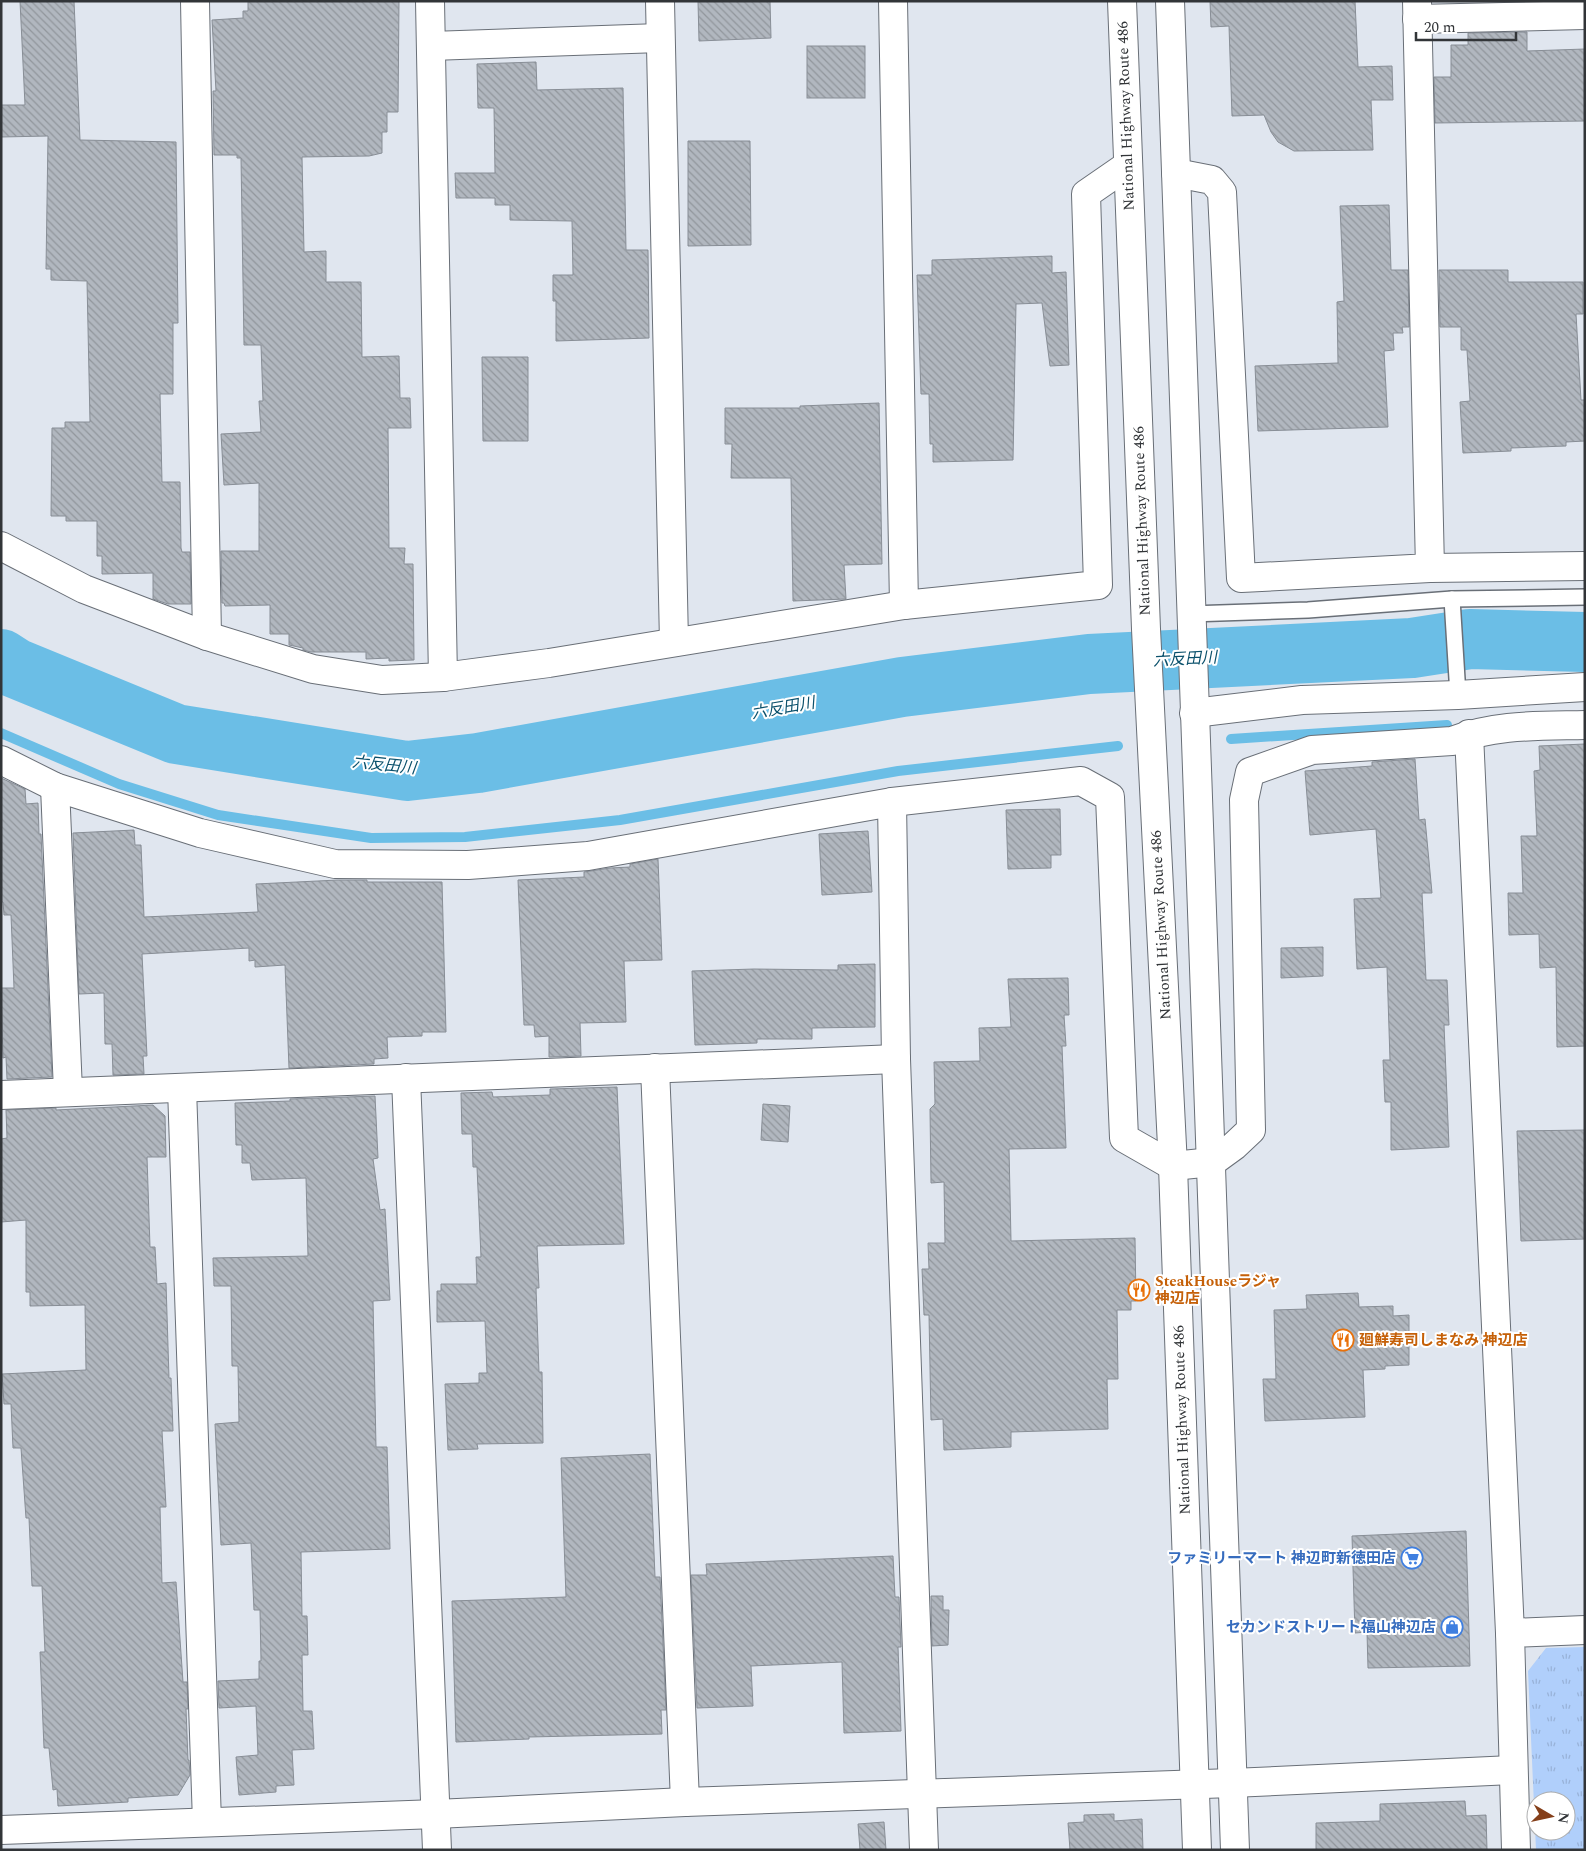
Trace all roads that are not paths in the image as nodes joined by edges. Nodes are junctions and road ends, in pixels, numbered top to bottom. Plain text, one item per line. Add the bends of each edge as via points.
1 (195, 1) edge
2 (430, 1) edge
3 (660, 1) edge
4 (894, 1) edge
5 (1122, 1) edge
6 (1170, 1) edge
7 (1417, 10) edge
8 (1585, 15) edge
9 (660, 38) junction
10 (430, 46) junction
11 (1128, 165) junction
12 (1176, 173) junction
13 (1, 546) edge
14 (1585, 566) edge
15 (1430, 568) junction
16 (1585, 597) edge
17 (1452, 604) junction
18 (904, 605) junction
19 (1191, 619) junction
20 (207, 636) junction
21 (674, 642) junction
22 (443, 677) junction
23 (1585, 687) edge
24 (1458, 689) junction
25 (1194, 707) junction
26 (1585, 725) edge
27 (1469, 734) junction
28 (1, 760) edge
29 (54, 787) junction
30 (892, 802) junction
31 (896, 1059) junction
32 (655, 1068) junction
33 (406, 1078) junction
34 (182, 1088) junction
35 (68, 1091) junction
36 (1, 1095) edge
37 (1212, 1162) junction
38 (1173, 1166) junction
39 (1585, 1630) edge
40 (1510, 1633) junction
41 (1512, 1770) junction
42 (1232, 1783) junction
43 (1194, 1785) junction
44 (922, 1795) junction
45 (685, 1802) junction
46 (436, 1814) junction
47 (207, 1822) junction
48 (1, 1830) edge
49 (437, 1850) edge
50 (924, 1850) edge
51 (1197, 1850) edge
52 (1235, 1850) edge
53 (1516, 1850) edge

1 - 20 main road
2 - 10 main road
3 - 9 main road
4 - 18 main road
5 - 11 main road, National Highway Route 486
6 - 12 main road
7 - 8 main road
7 - 15 main road
9 - 10 main road
9 - 21 main road
10 - 22 main road
11 - 18 main road via 1086,194 1098,585
11 - 38 main road, National Highway Route 486 via 1146,629
12 - 15 main road via 1212,180 1222,192 1241,578
12 - 19 main road
13 - 20 main road via 84,589
14 - 15 main road
16 - 17 lane
17 - 19 lane
17 - 24 lane
18 - 21 main road
19 - 25 main road
20 - 22 main road via 313,669 382,680
21 - 22 main road
23 - 24 main road
24 - 25 main road
25 - 37 main road
26 - 27 main road via 1507,727
27 - 37 main road via 1452,741 1312,750 1250,772 1244,800 1251,1130
27 - 40 main road
28 - 29 main road
29 - 30 main road via 200,833 335,864 468,865 588,856
29 - 35 main road
30 - 31 main road
30 - 38 main road via 1081,781 1110,797 1124,1138
31 - 32 main road
31 - 44 main road
32 - 33 main road
32 - 45 main road
33 - 34 main road
33 - 46 main road
34 - 35 main road
34 - 47 main road
35 - 36 main road
37 - 38 main road
37 - 42 main road
38 - 43 main road, National Highway Route 486
39 - 40 main road
40 - 41 main road
41 - 42 main road
41 - 53 main road
42 - 43 main road
42 - 52 main road
43 - 44 main road
43 - 51 main road, National Highway Route 486
44 - 45 main road
44 - 50 main road
45 - 46 main road
46 - 47 main road
46 - 49 main road
47 - 48 main road

